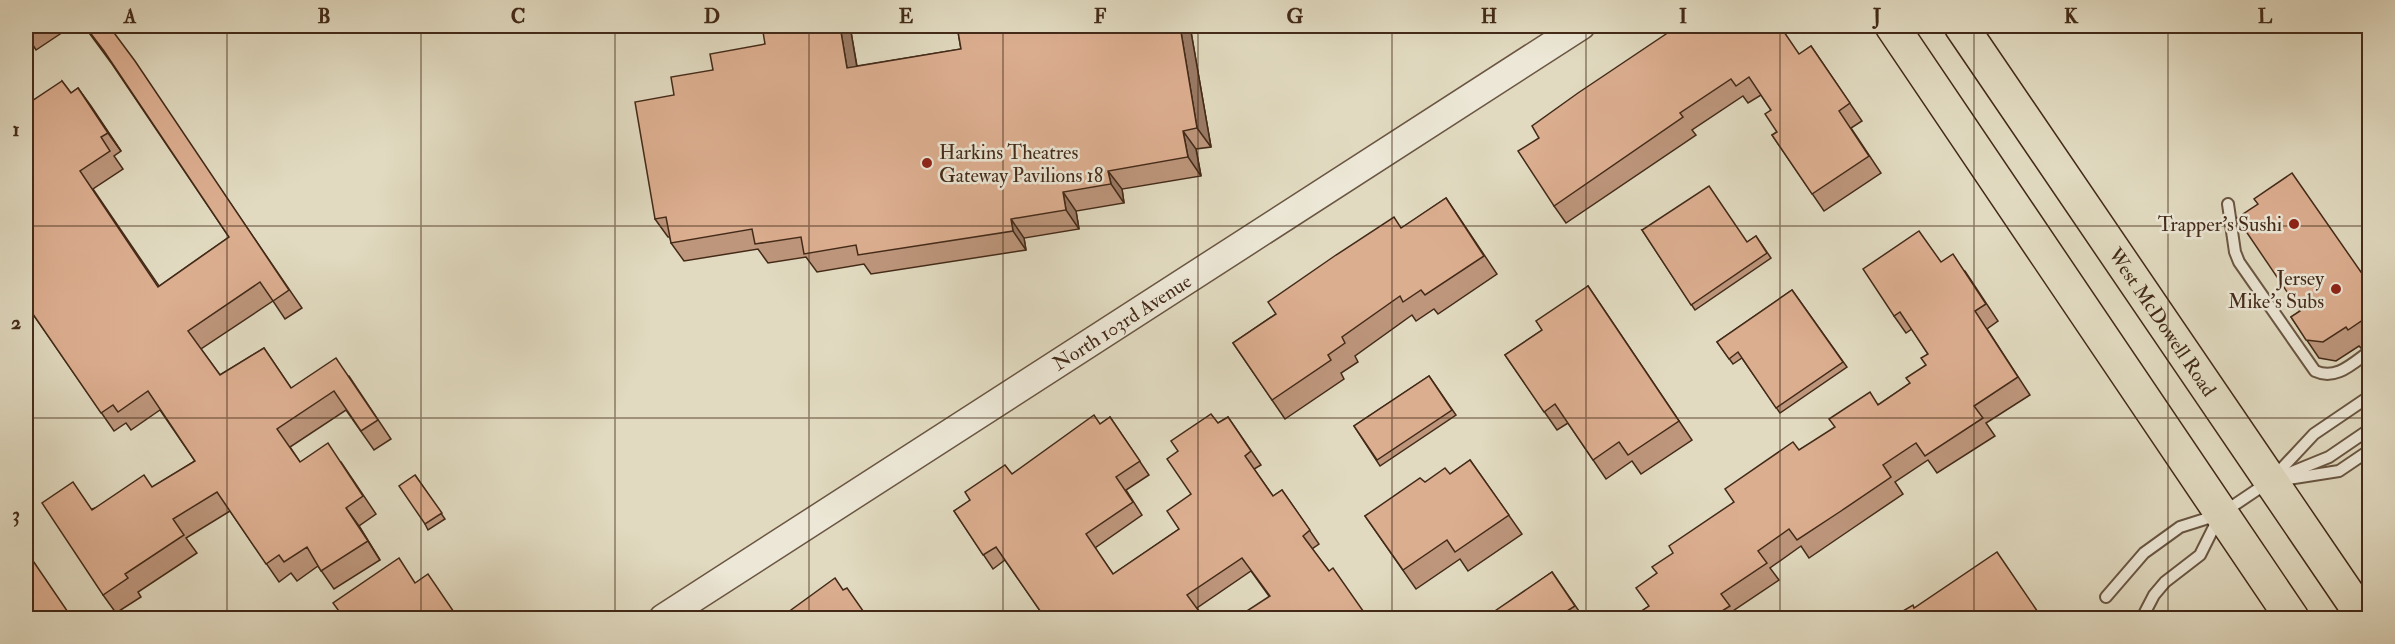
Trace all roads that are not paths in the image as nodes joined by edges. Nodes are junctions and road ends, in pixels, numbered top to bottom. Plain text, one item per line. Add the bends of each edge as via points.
1 (1581, 26) edge
2 (1892, 26) edge
3 (1961, 26) edge
4 (2228, 204) dead end
5 (2370, 351) edge
6 (2370, 396) edge
7 (2370, 429) edge
8 (2370, 450) edge
9 (2270, 482) junction
10 (2221, 514) junction
11 (2106, 597) dead end
12 (663, 618) edge
13 (2142, 618) edge
14 (2292, 618) edge
15 (2364, 618) edge

1 - 12 street, North 103rd Avenue
2 - 10 main road
3 - 9 main road, West McDowell Road
4 - 5 lane via 2239,262 2315,371 2333,375
6 - 9 lane via 2314,434
7 - 9 lane via 2329,457
8 - 9 lane via 2339,471
9 - 10 lane
9 - 15 main road, West McDowell Road
10 - 11 lane via 2180,527 2144,553
10 - 13 lane via 2200,555 2165,582
10 - 14 main road

